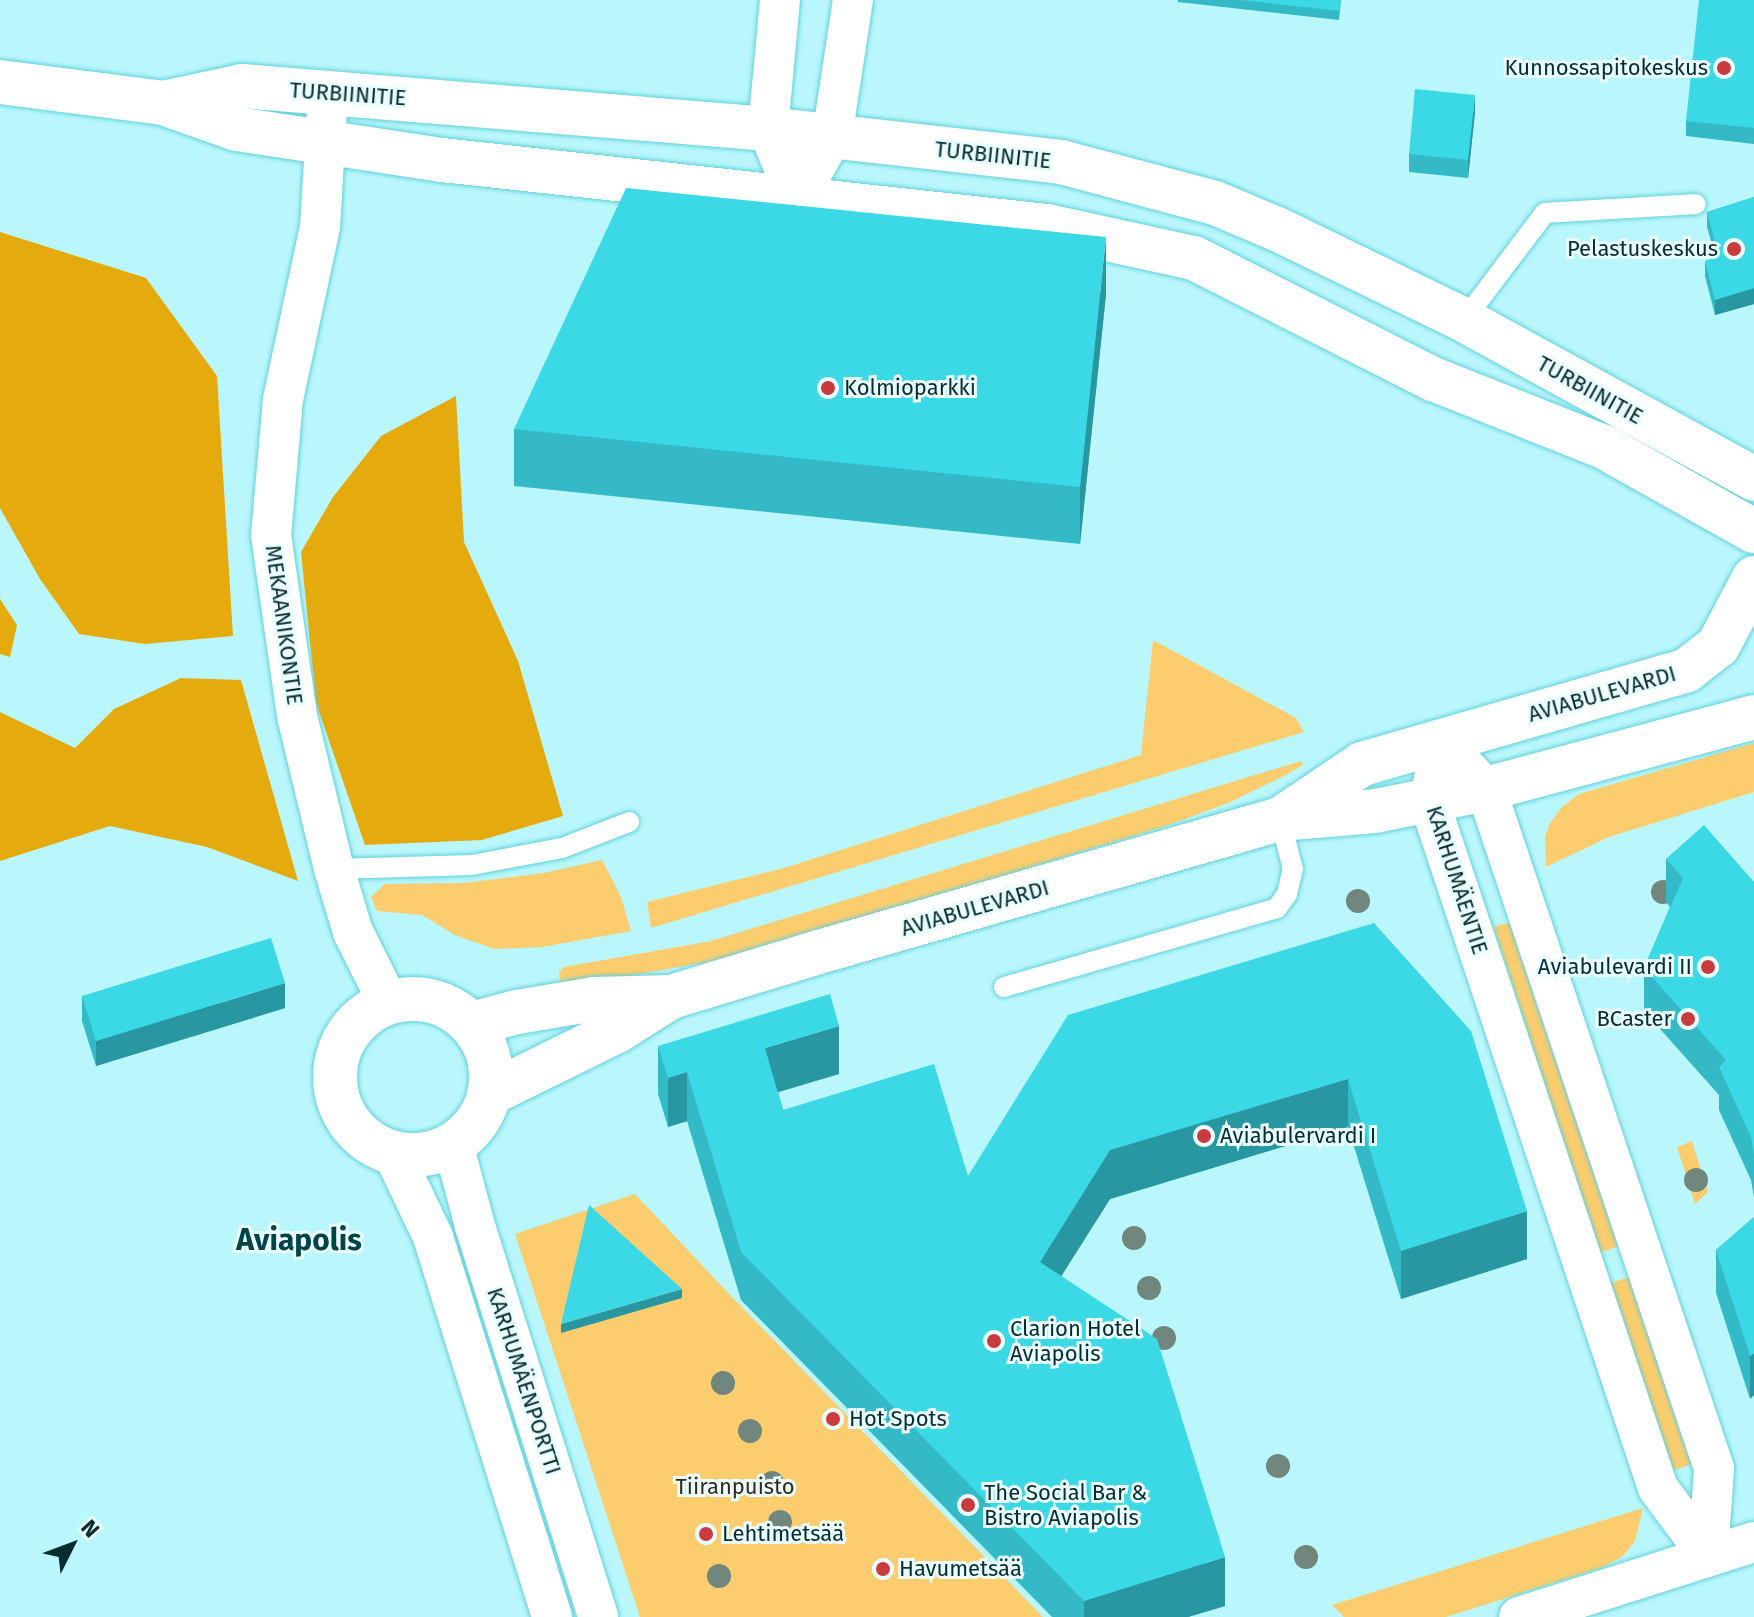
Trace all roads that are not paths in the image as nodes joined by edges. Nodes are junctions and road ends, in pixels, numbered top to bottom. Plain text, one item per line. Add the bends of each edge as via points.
1 (780, 0) edge
2 (853, 0) edge
3 (0, 82) edge
4 (328, 93) junction
5 (163, 103) junction
6 (768, 129) junction
7 (832, 137) junction
8 (327, 143) junction
9 (797, 199) junction
10 (1696, 204) dead end
11 (1464, 320) junction
12 (1754, 479) edge
13 (1754, 531) edge
14 (1754, 578) edge
15 (1745, 710) edge
16 (1441, 741) junction
17 (1486, 789) junction
18 (1429, 801) junction
19 (1280, 819) junction
20 (629, 822) dead end
21 (334, 869) junction
22 (1004, 987) dead end
23 (671, 997) junction
24 (388, 1002) junction
25 (471, 1024) junction
26 (489, 1094) junction
27 (453, 1144) junction
28 (393, 1153) junction
29 (1754, 1542) edge
30 (1708, 1555) junction
31 (552, 1617) edge
32 (598, 1617) edge
33 (1519, 1617) edge

1 - 6 street
2 - 7 street
3 - 5 street, TURBIINITIE
4 - 5 street, TURBIINITIE via 242,86
4 - 6 street, TURBIINITIE
4 - 8 street, MEKAANIKONTIE
5 - 8 street, TURBIINITIE via 237,129
6 - 7 street, TURBIINITIE
6 - 9 street
7 - 9 street
7 - 11 street, TURBIINITIE via 1061,162 1215,203
8 - 9 street, TURBIINITIE
8 - 21 street, MEKAANIKONTIE via 320,227 283,399 271,535 297,716
9 - 13 street, TURBIINITIE via 1047,226 1194,258 1433,379 1606,448
10 - 11 lane via 1545,213
11 - 12 street, TURBIINITIE
14 - 16 street, AVIABULEVARDI via 1718,646 1687,670
15 - 17 street, AVIABULEVARDI
16 - 17 street
16 - 18 street, KARHUMÄENTIE
16 - 19 street, AVIABULEVARDI via 1362,764
17 - 18 street, AVIABULEVARDI
17 - 30 street via 1714,1468
18 - 19 street, AVIABULEVARDI
18 - 30 street, KARHUMÄENTIE via 1658,1488
19 - 22 lane via 1293,869 1277,908
19 - 23 street, AVIABULEVARDI
20 - 21 lane via 562,848 472,865
21 - 24 street, MEKAANIKONTIE via 353,932
23 - 25 street, AVIABULEVARDI via 595,999
23 - 26 street, AVIABULEVARDI via 617,1031
24 - 25 street via 405,998 441,1004
24 - 28 street via 353,1026 335,1064 336,1092 346,1119 366,1140
25 - 26 street via 491,1069
26 - 27 street via 476,1123
27 - 28 street via 424,1154
27 - 32 street, KARHUMÄENPORTTI
28 - 31 street, KARHUMÄENPORTTI via 433,1237
29 - 30 street
30 - 33 street

